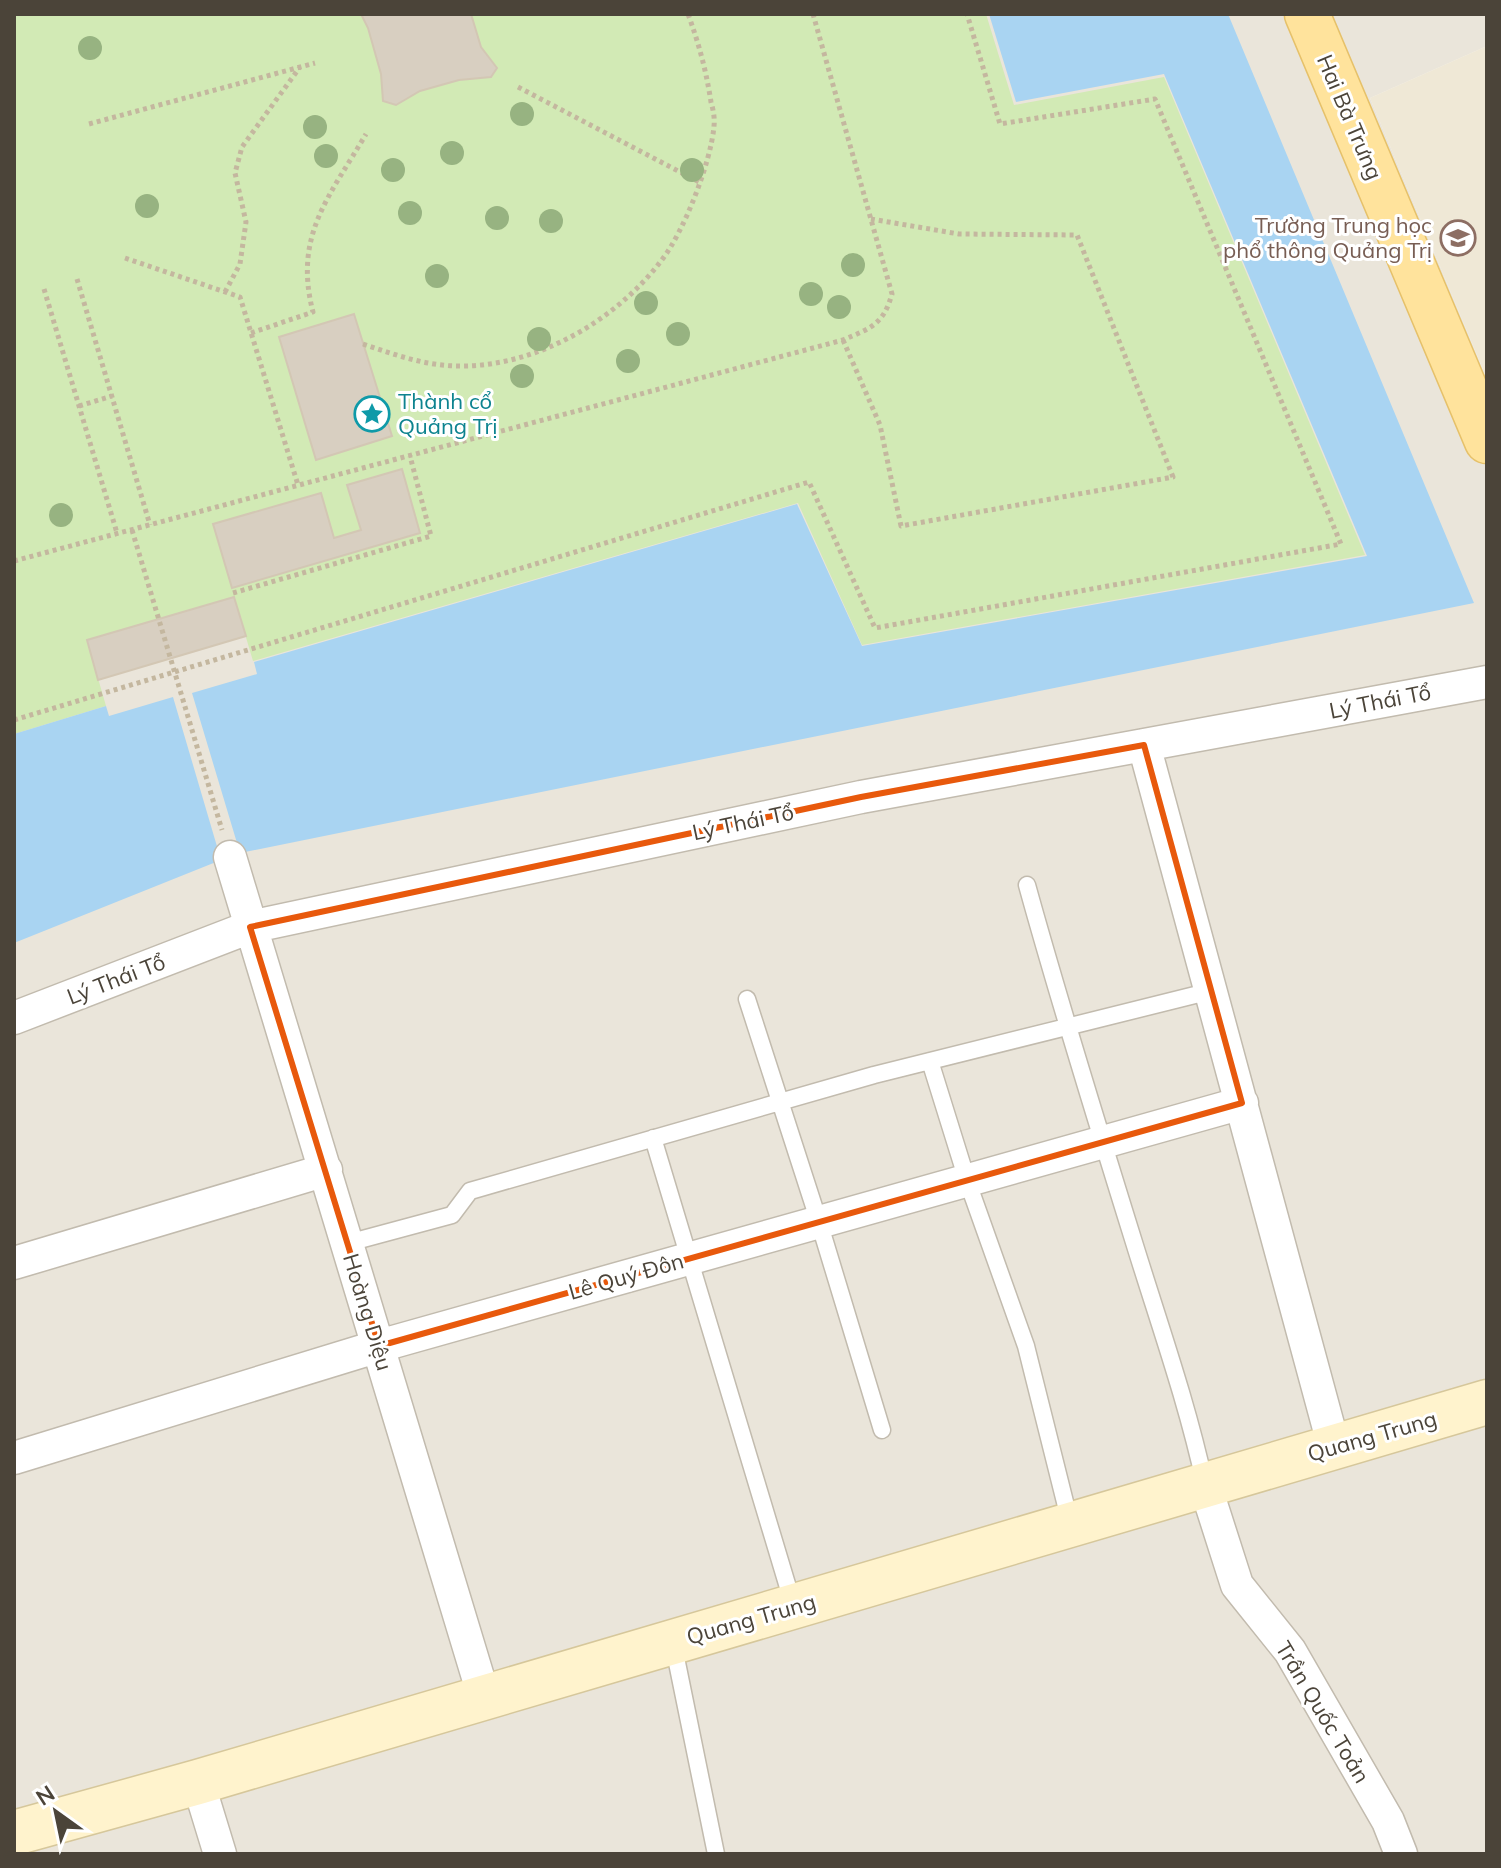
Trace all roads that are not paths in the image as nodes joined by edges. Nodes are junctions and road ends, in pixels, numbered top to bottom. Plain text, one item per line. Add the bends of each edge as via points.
1 (1307, 14) edge
2 (1486, 435) edge
3 (1487, 682) edge
4 (1144, 745) junction
5 (230, 857) road end
6 (1027, 885) dead end
7 (250, 927) junction
8 (1211, 991) junction
9 (747, 999) dead end
10 (14, 1018) edge
11 (1066, 1028) junction
12 (930, 1061) junction
13 (780, 1101) junction
14 (1242, 1103) junction
15 (653, 1138) junction
16 (1103, 1143) junction
17 (326, 1170) junction
18 (967, 1180) junction
19 (819, 1222) junction
20 (348, 1243) junction
21 (688, 1259) junction
22 (14, 1263) edge
23 (379, 1346) junction
24 (1487, 1402) edge
25 (882, 1430) dead end
26 (1334, 1447) junction
27 (14, 1458) edge
28 (1205, 1485) junction
29 (1071, 1525) junction
30 (794, 1606) junction
31 (673, 1642) junction
32 (484, 1697) junction
33 (198, 1782) junction
34 (14, 1833) edge
35 (220, 1854) edge
36 (716, 1854) edge
37 (1401, 1854) edge

1 - 2 main road, Hai Bà Trưng
3 - 4 street, Lý Thái Tổ
4 - 7 street, Lý Thái Tổ via 861,797
4 - 8 street
5 - 7 street, Hoàng Diệu
6 - 11 lane
7 - 10 street, Lý Thái Tổ
7 - 17 street, Hoàng Diệu
8 - 11 lane
8 - 14 street
9 - 13 lane
11 - 12 lane
11 - 16 lane
12 - 13 lane
12 - 18 lane
13 - 15 lane
13 - 19 lane
14 - 16 street, Lê Quý Đôn
14 - 26 street
15 - 20 lane via 470,1191 452,1215
15 - 21 lane
16 - 18 street, Lê Quý Đôn
16 - 28 lane
17 - 20 street, Hoàng Diệu
17 - 22 street
18 - 19 street, Lê Quý Đôn
18 - 29 lane via 1026,1346
19 - 21 street, Lê Quý Đôn
19 - 25 lane
20 - 23 street, Hoàng Diệu
21 - 23 street, Lê Quý Đôn
21 - 30 lane
23 - 27 street, Lê Quý Đôn
23 - 32 street, Hoàng Diệu
24 - 26 street, Quang Trung
26 - 28 street, Quang Trung
28 - 29 street, Quang Trung
28 - 37 street, Trần Quốc Toản via 1237,1585 1290,1651 1388,1821
29 - 30 street, Quang Trung
30 - 31 street, Quang Trung
31 - 32 street, Quang Trung
31 - 36 lane
32 - 33 street, Quang Trung
33 - 34 street, Quang Trung
33 - 35 street

